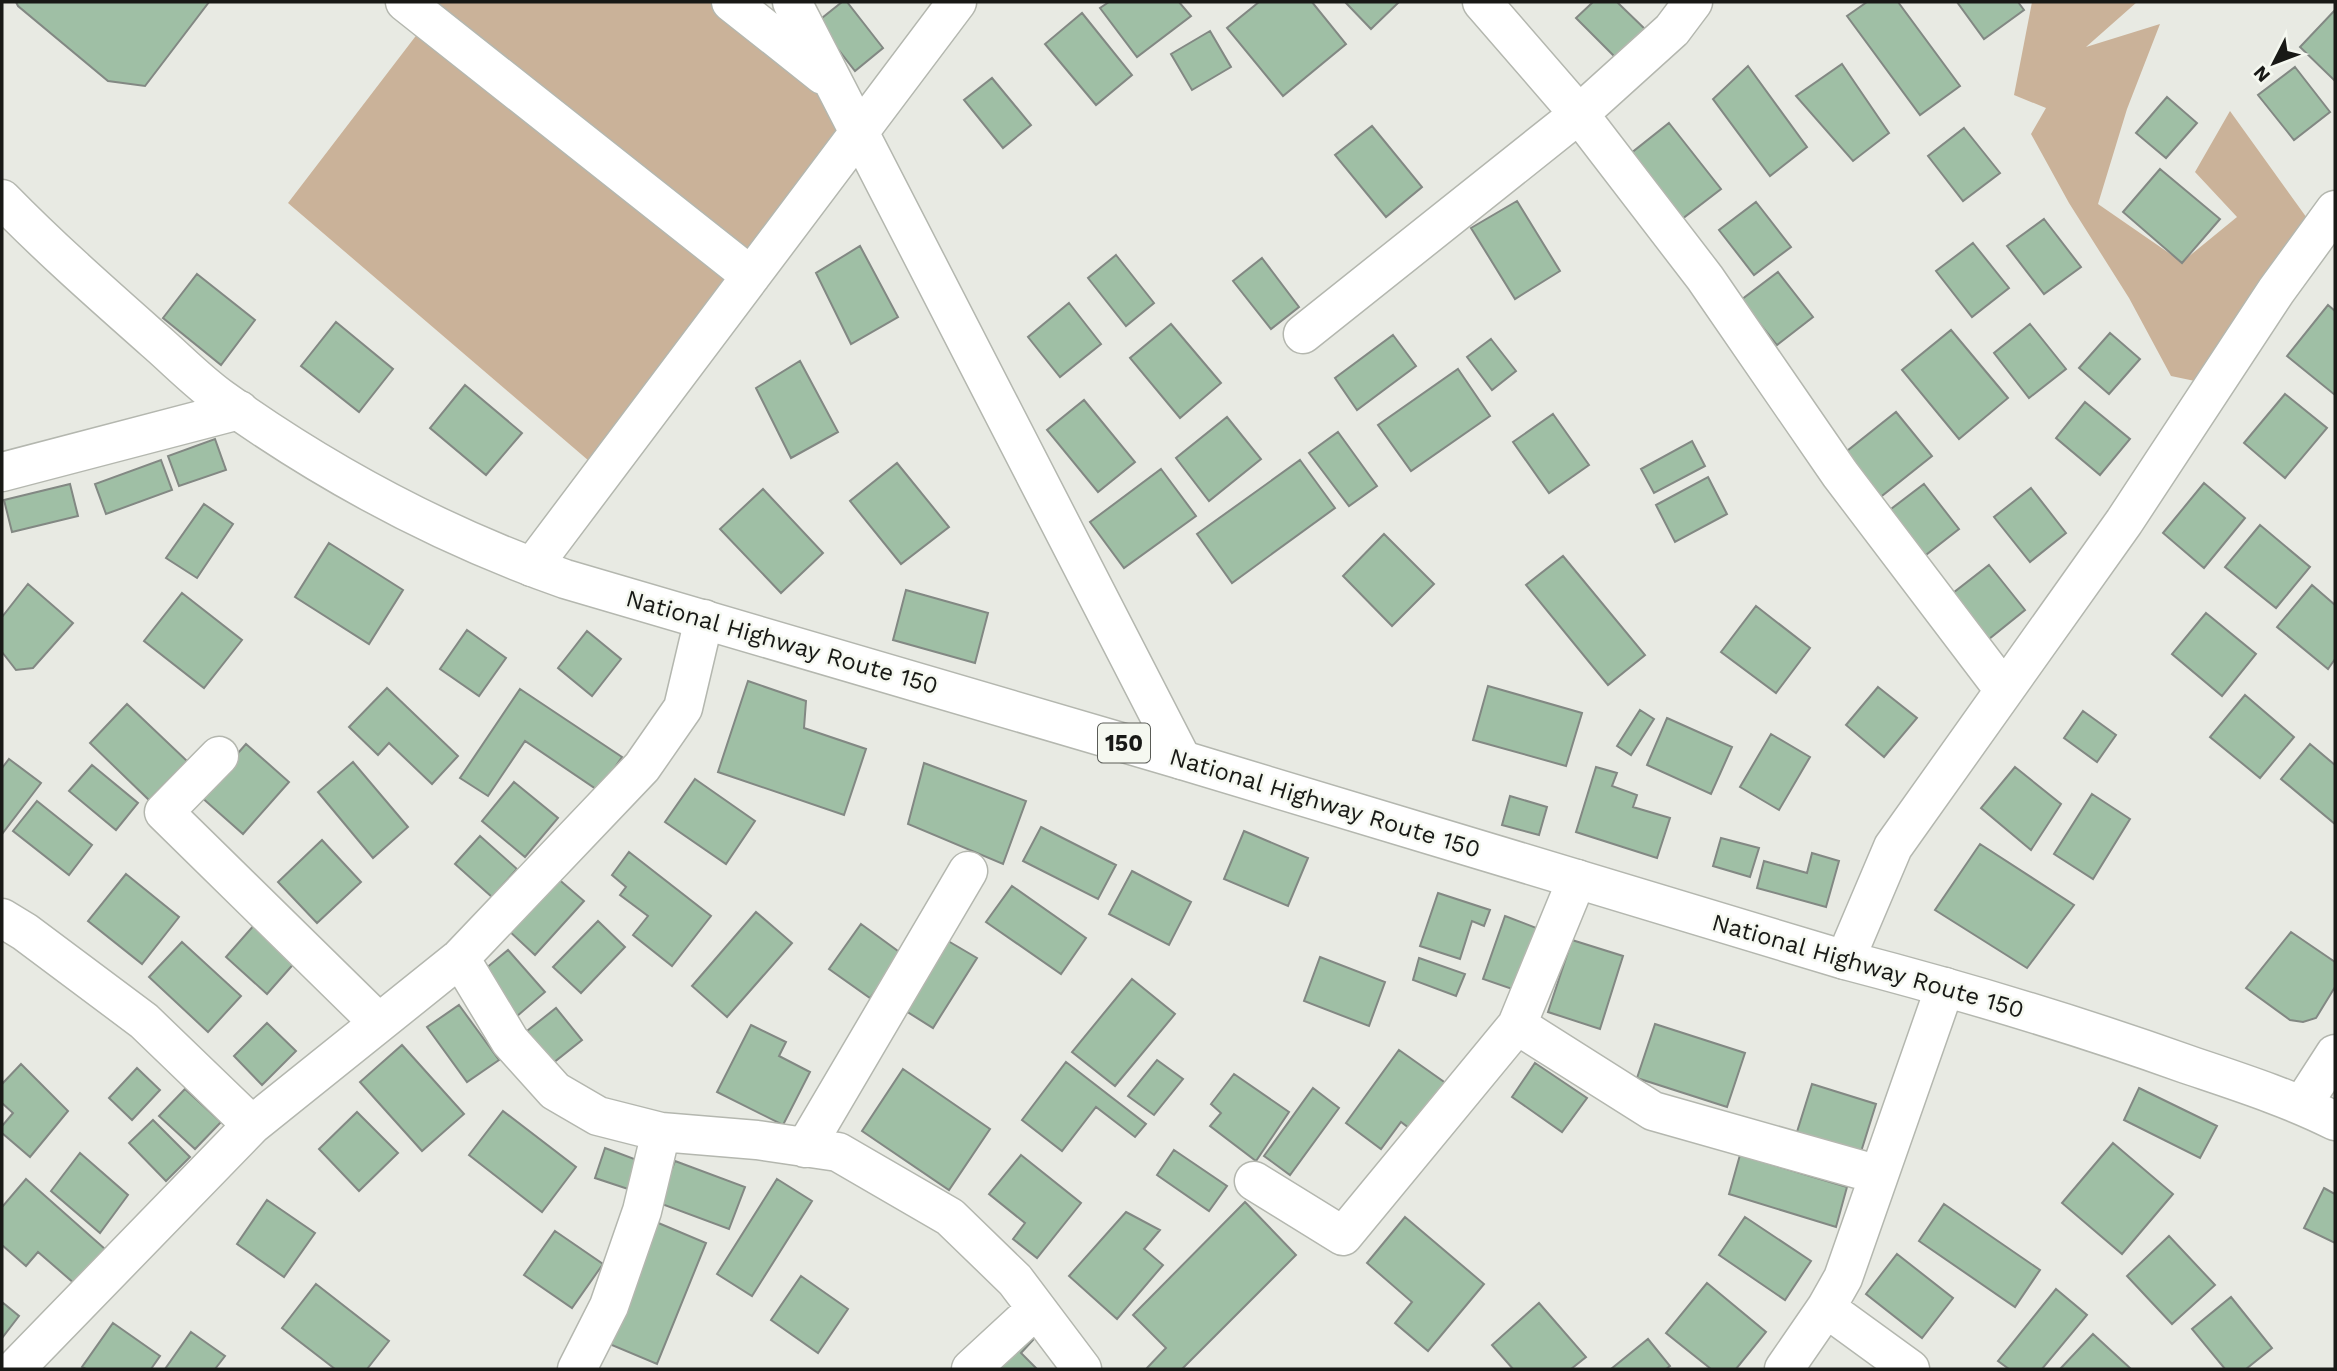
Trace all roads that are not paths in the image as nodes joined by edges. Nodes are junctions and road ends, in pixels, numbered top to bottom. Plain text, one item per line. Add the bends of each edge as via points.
1 (405, 2) edge
2 (732, 2) edge
3 (792, 2) edge
4 (957, 2) edge
5 (1482, 2) edge
6 (1693, 2) edge
7 (836, 85) junction
8 (1579, 114) junction
9 (860, 132) junction
10 (2, 199) edge
11 (2335, 210) edge
12 (751, 276) junction
13 (1303, 334) dead end
14 (239, 411) junction
15 (2, 472) edge
16 (532, 567) junction
17 (704, 619) junction
18 (2004, 690) junction
19 (219, 756) dead end
20 (1182, 760) junction
21 (968, 871) dead end
22 (1577, 879) junction
23 (2, 918) edge
24 (460, 958) junction
25 (1845, 960) junction
26 (1945, 986) junction
27 (379, 1023) junction
28 (1517, 1025) junction
29 (2335, 1054) edge
30 (2318, 1113) edge
31 (252, 1125) junction
32 (661, 1132) junction
33 (805, 1148) junction
34 (1879, 1175) junction
35 (1254, 1181) dead end
36 (1826, 1308) junction
37 (1036, 1309) junction
38 (15, 1369) edge
39 (577, 1369) edge
40 (971, 1369) edge
41 (1082, 1369) edge
42 (1784, 1369) edge
43 (1910, 1369) edge

1 - 12 main road
2 - 7 main road
3 - 7 main road
4 - 9 main road
5 - 8 main road
6 - 8 main road via 1672,30
7 - 9 main road
8 - 13 main road
8 - 18 main road via 1705,278 1840,474
9 - 12 main road
9 - 20 main road
10 - 14 main road, National Highway Route 150 / 150 via 57,255
11 - 18 main road via 2276,291 2124,523
12 - 16 main road
14 - 15 main road
14 - 16 main road, National Highway Route 150 / 150 via 321,465 438,527
16 - 17 main road, National Highway Route 150 / 150
17 - 20 main road, National Highway Route 150 / 150
17 - 24 main road via 682,708 642,767
18 - 25 main road via 1893,847
19 - 27 main road via 163,812
20 - 22 main road, National Highway Route 150 / 150
21 - 33 main road
22 - 25 main road, National Highway Route 150 / 150
22 - 28 main road
23 - 31 main road via 144,1021
24 - 27 main road
24 - 32 main road via 510,1041 555,1091 598,1116
25 - 26 main road, National Highway Route 150 / 150
26 - 30 main road, National Highway Route 150 / 150 via 2145,1049
26 - 34 main road
27 - 31 main road
28 - 34 main road via 1653,1111
28 - 35 main road via 1343,1236
29 - 30 main road
31 - 38 main road
32 - 33 main road
32 - 39 main road via 642,1212 609,1306
33 - 37 main road via 838,1152 950,1217 1015,1280
34 - 36 main road via 1843,1278
36 - 42 main road
36 - 43 main road
37 - 40 main road
37 - 41 main road

